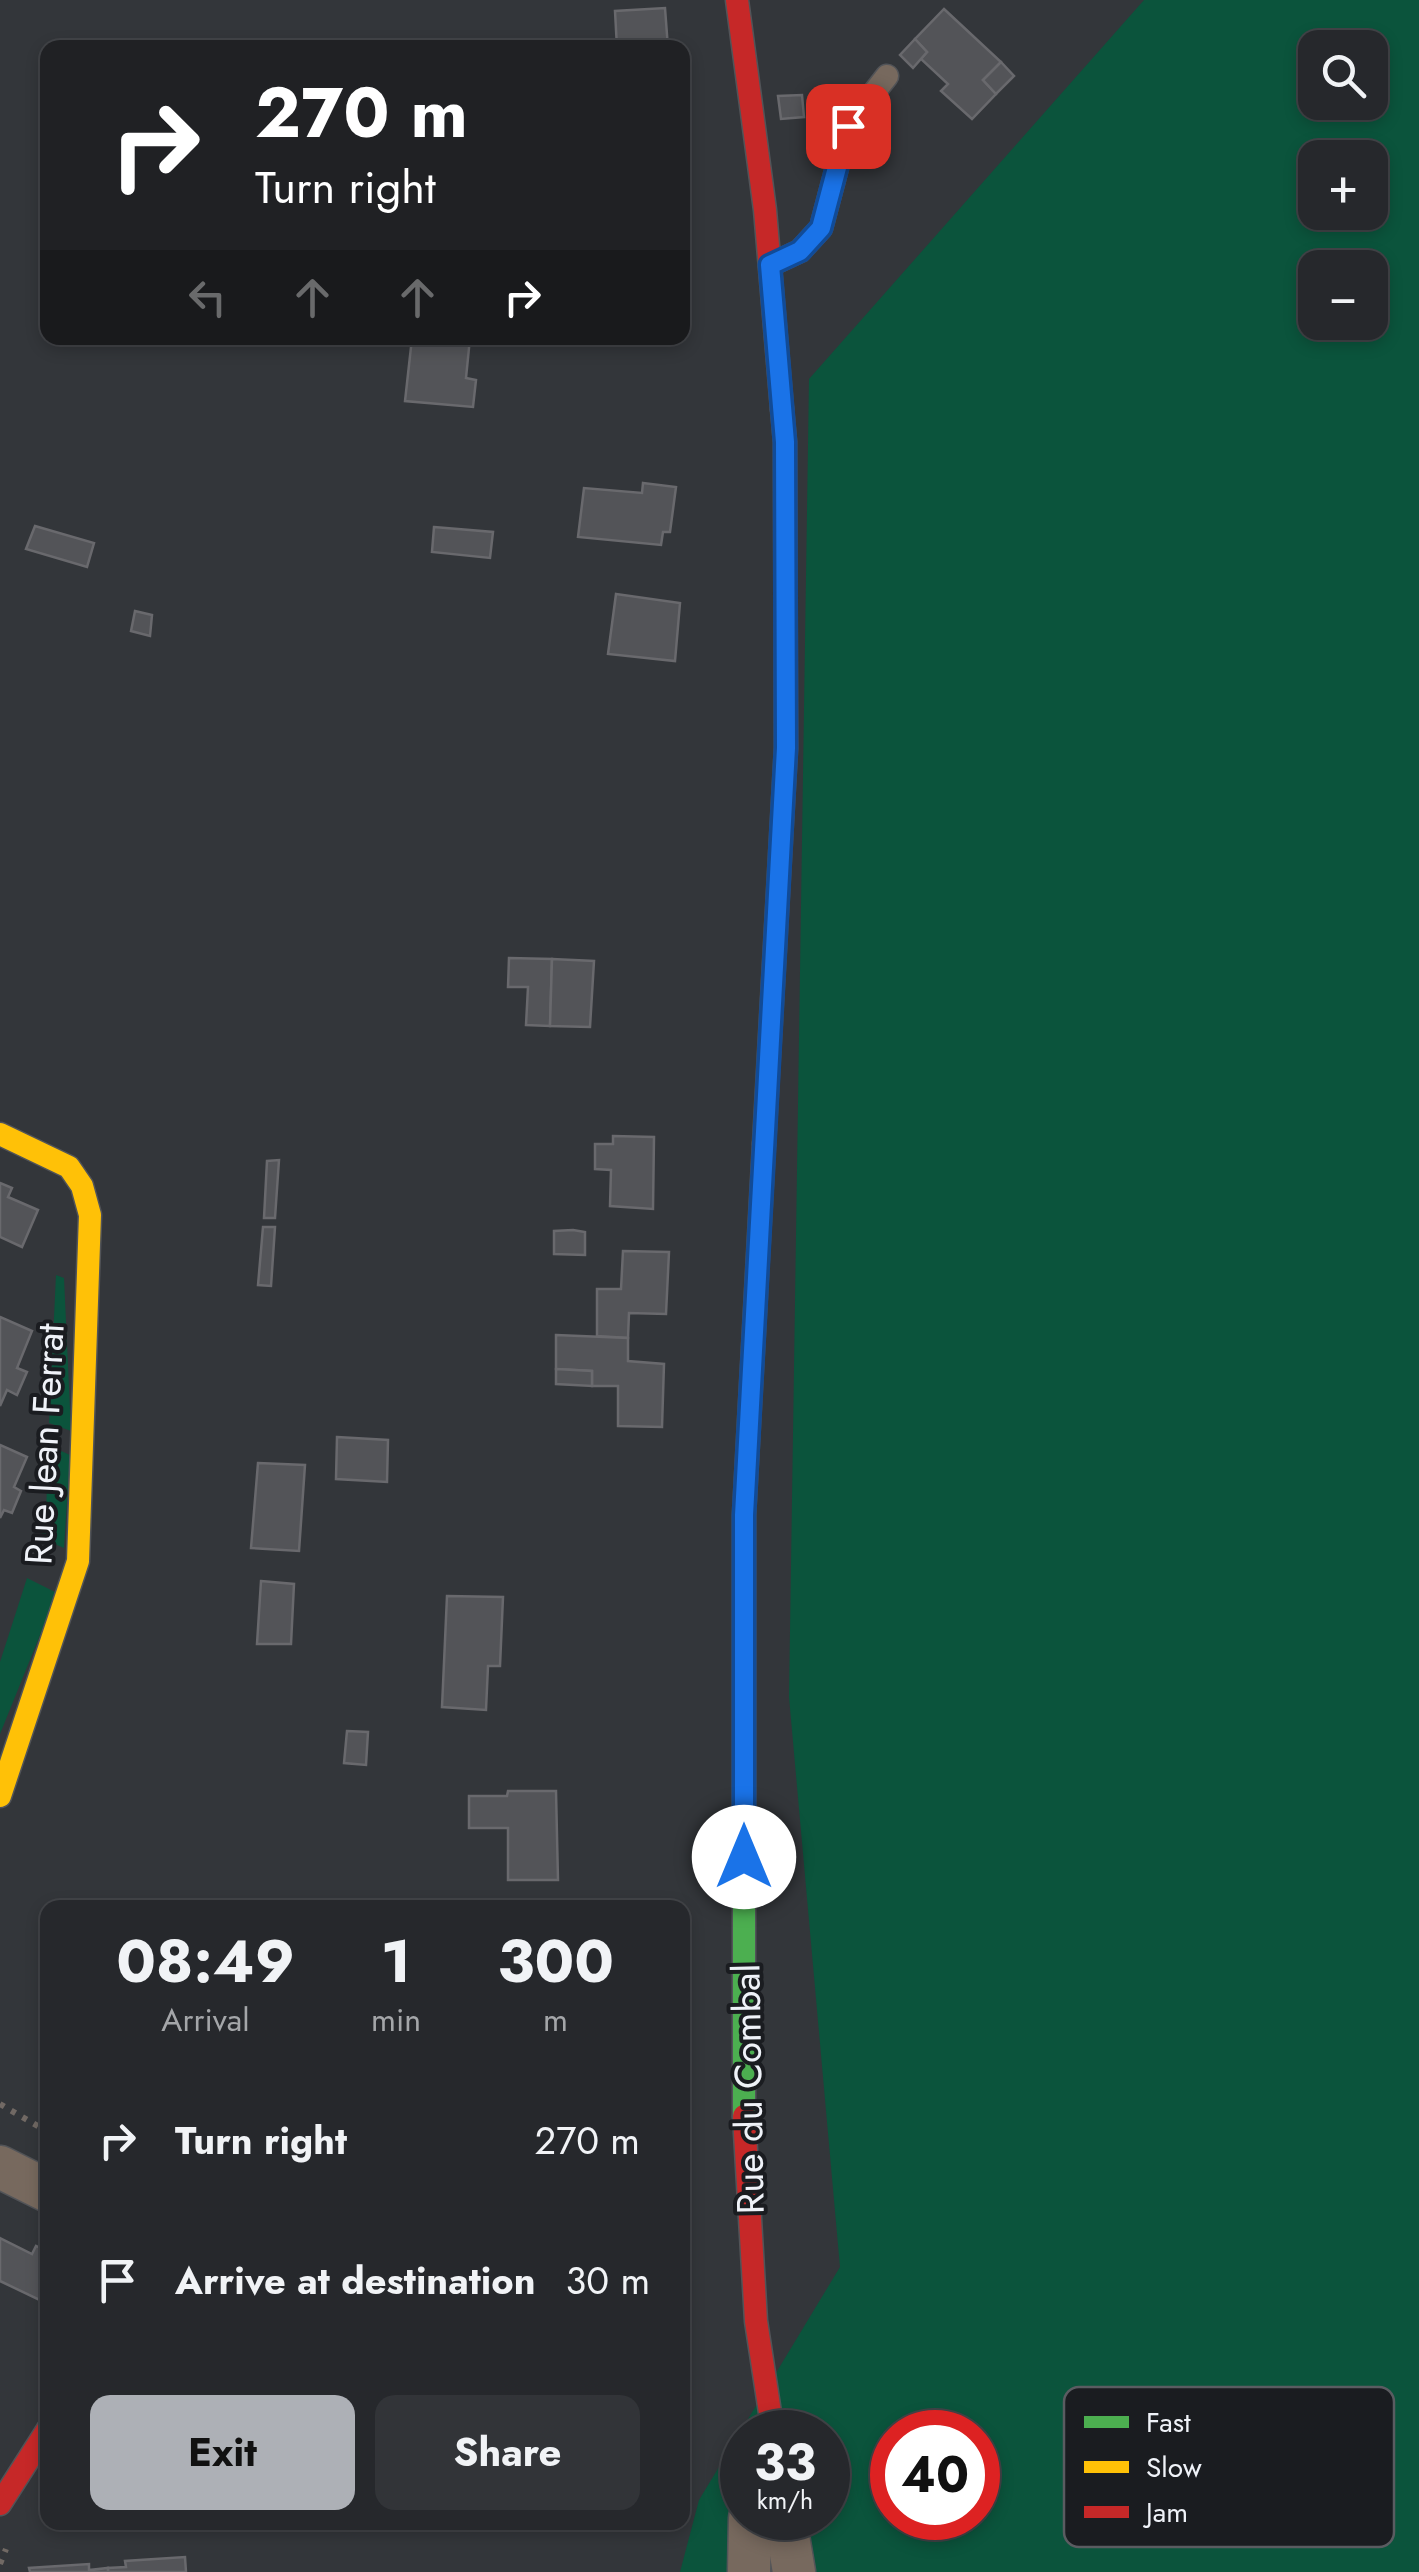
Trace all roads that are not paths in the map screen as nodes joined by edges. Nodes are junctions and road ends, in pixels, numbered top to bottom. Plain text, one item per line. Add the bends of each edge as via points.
1 (736, 0) edge
2 (888, 76) dead end
3 (770, 265) junction
4 (0, 1134) edge
5 (0, 1796) edge
6 (0, 2168) edge
7 (40, 2188) edge
8 (756, 2321) junction
9 (754, 2410) edge
10 (770, 2410) edge
11 (40, 2442) edge
12 (0, 2504) edge
13 (750, 2540) edge
14 (789, 2540) edge
15 (749, 2572) edge
16 (794, 2572) edge

1 - 3 street, Rue du Combal
2 - 3 lane via 848,126 821,228 800,251
3 - 8 street, Rue du Combal via 785,442 786,748 744,1515 744,2123
4 - 5 street, Rue Jean Ferrat via 69,1167 90,1215 78,1561
6 - 7 street
8 - 9 street, Rue du Combal
8 - 10 street, Rue du Combal
11 - 12 street
13 - 15 street
14 - 16 street

